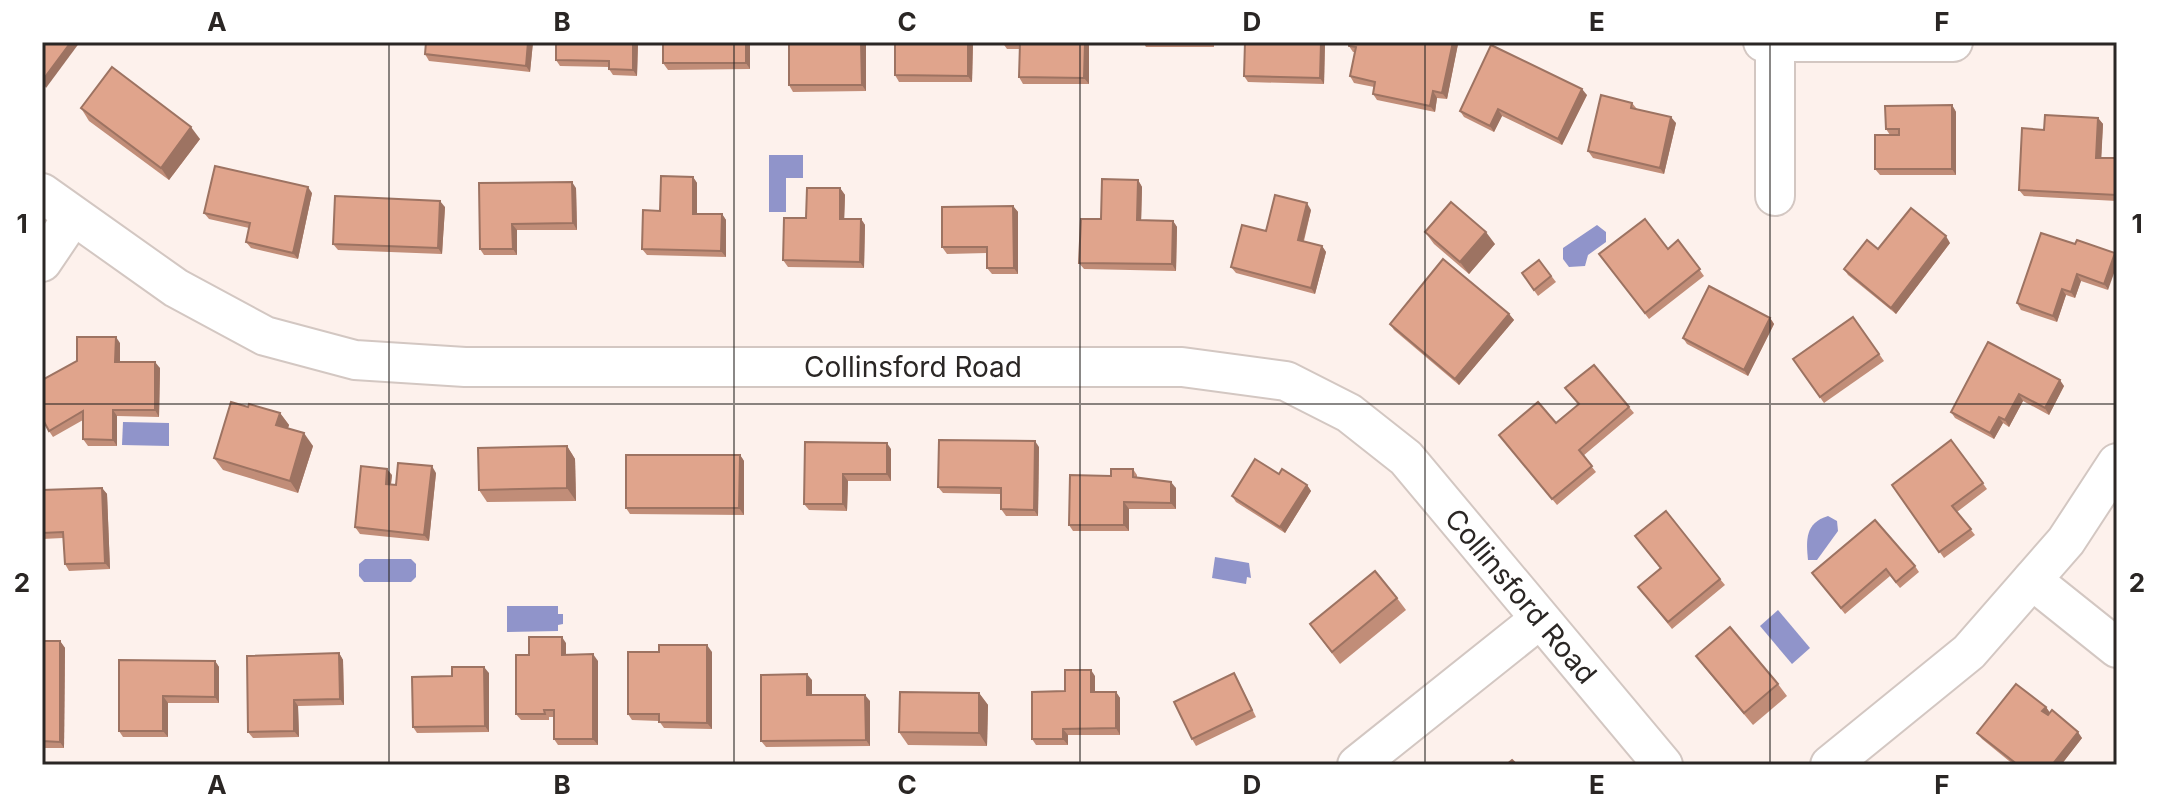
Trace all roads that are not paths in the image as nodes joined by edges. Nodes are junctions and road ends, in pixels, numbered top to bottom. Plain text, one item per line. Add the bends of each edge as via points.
1 (1763, 42) edge
2 (1953, 42) edge
3 (1775, 43) edge
4 (42, 193) edge
5 (1775, 196) dead end
6 (73, 216) junction
7 (42, 262) edge
8 (2117, 463) edge
9 (2032, 580) junction
10 (1540, 619) junction
11 (2117, 648) edge
12 (1357, 765) edge
13 (1663, 765) edge
14 (1830, 765) edge

1 - 3 street
2 - 3 street
3 - 5 street
4 - 6 street, Collinsford Road
6 - 7 street
6 - 10 street, Collinsford Road via 176,288 265,336 355,360 465,367 1182,367 1286,381 1349,413 1406,458
8 - 9 street via 2066,541
9 - 11 street
9 - 14 street via 1969,652
10 - 12 street
10 - 13 street, Collinsford Road

